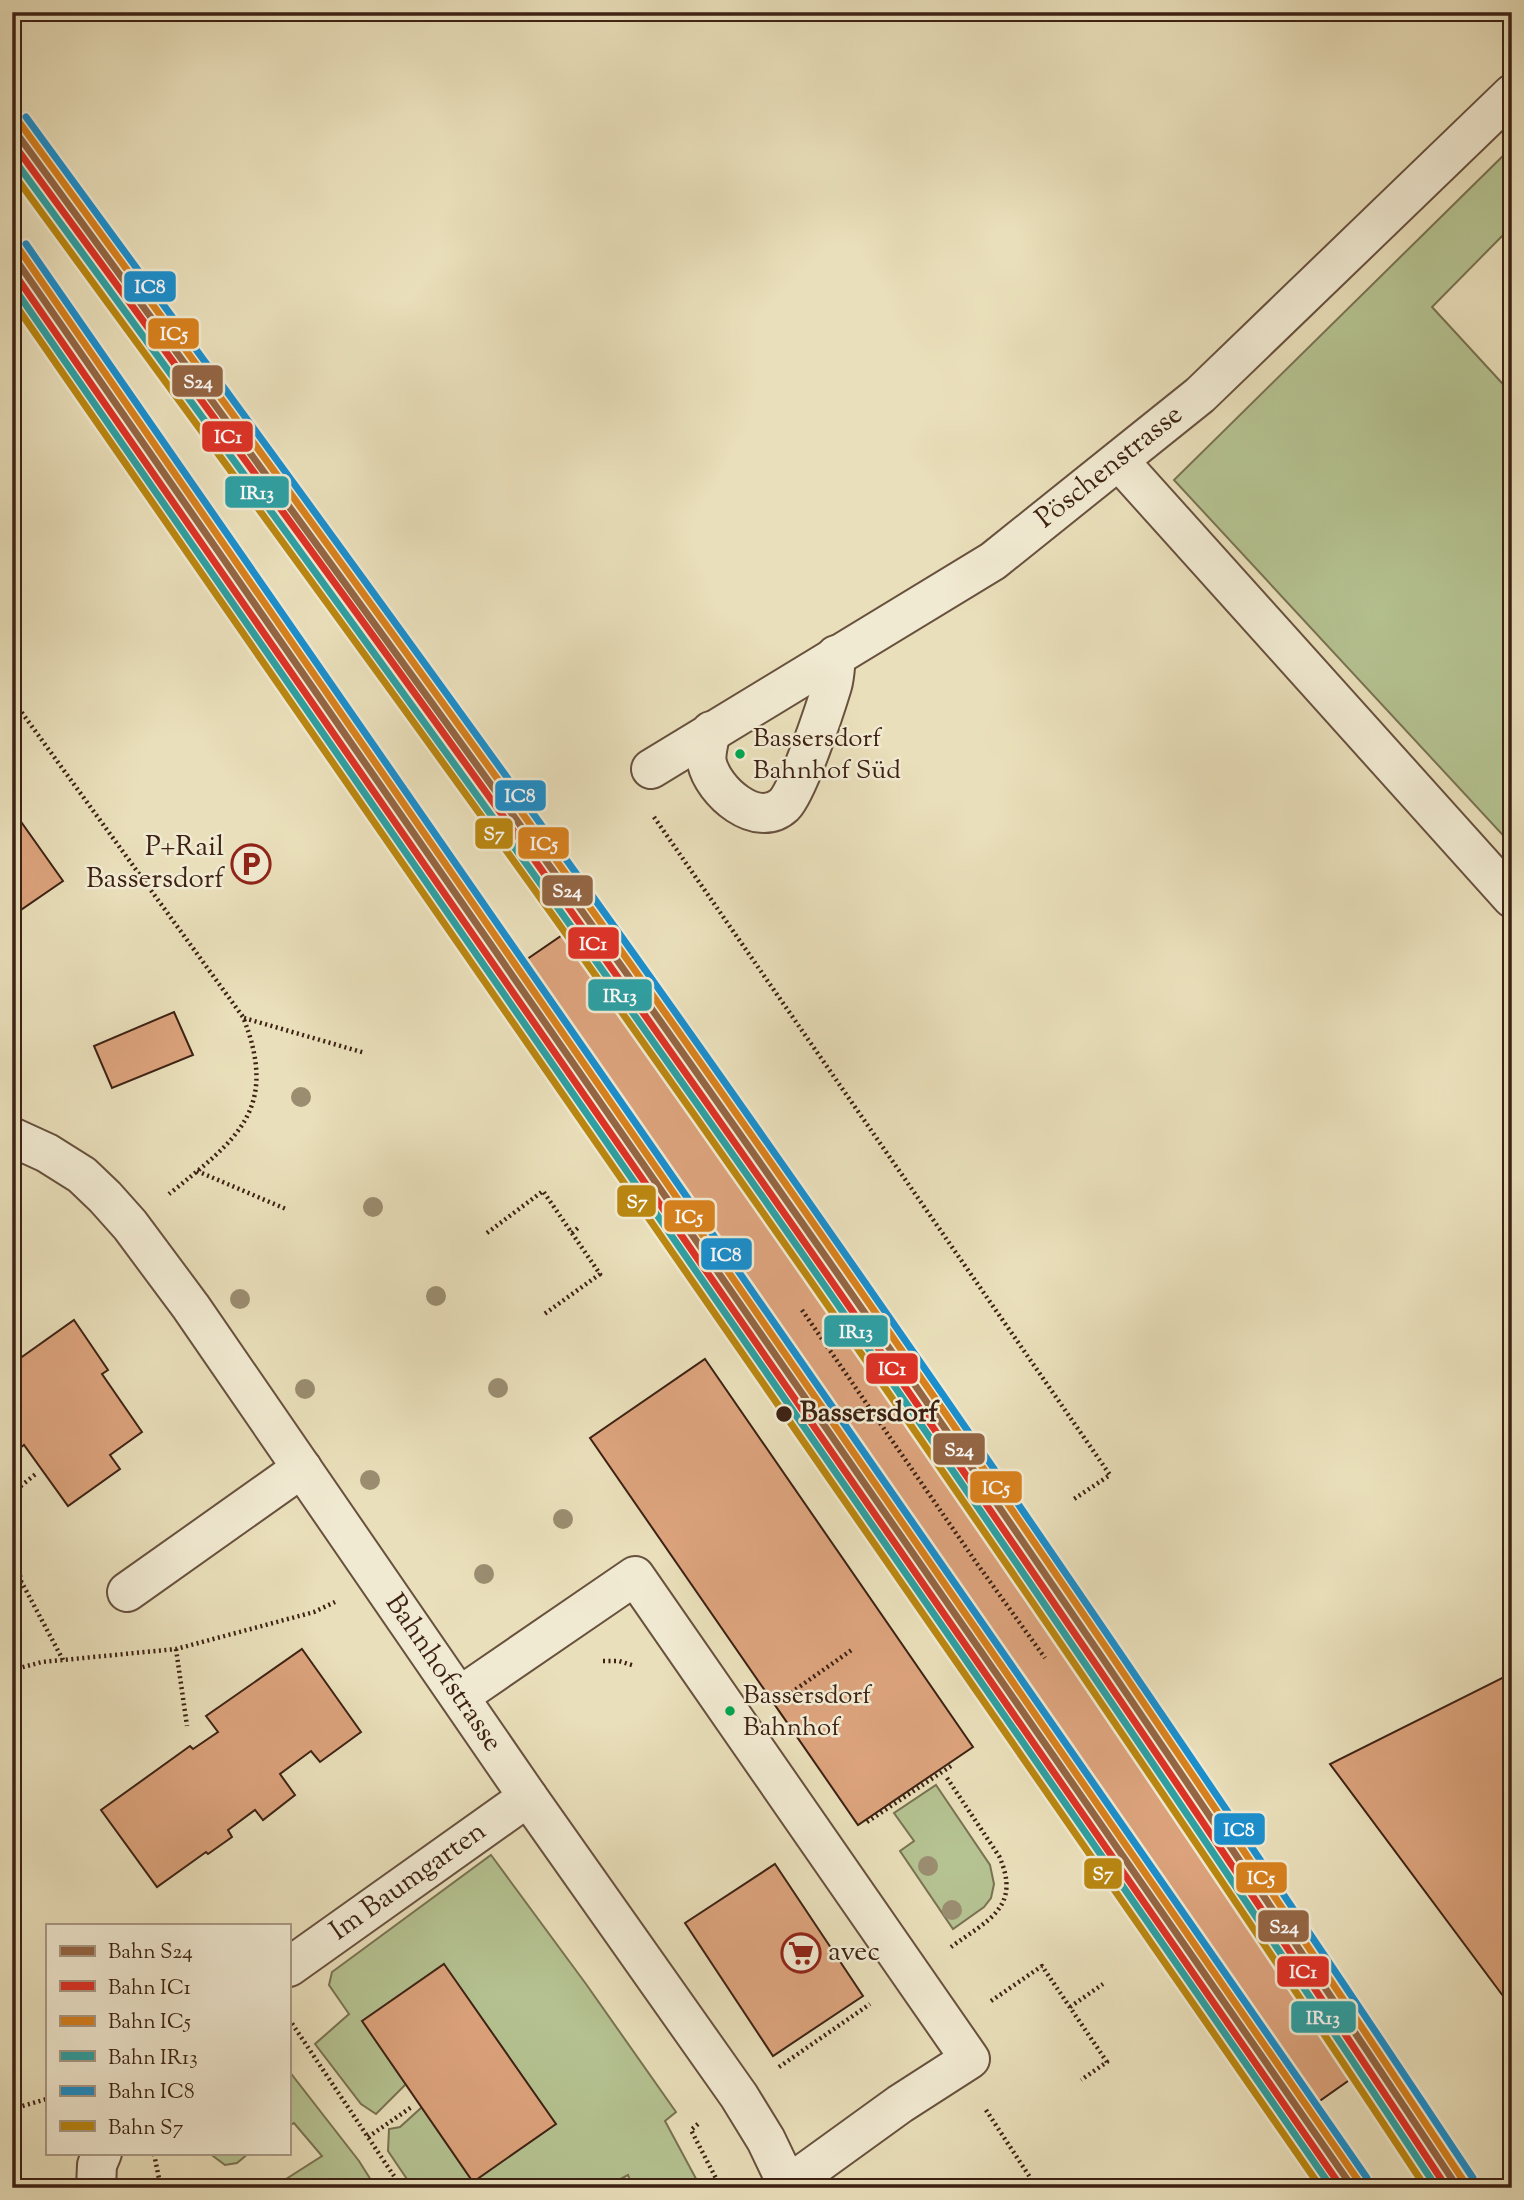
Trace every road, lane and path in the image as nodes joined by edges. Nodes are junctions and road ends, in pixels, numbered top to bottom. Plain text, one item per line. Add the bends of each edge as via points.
1 (1512, 94) edge
2 (1119, 461) junction
3 (836, 654) junction
4 (12, 699) edge
5 (710, 732) junction
6 (651, 769) joint
7 (1512, 898) edge
8 (243, 1017) junction
9 (365, 1053) dead end
10 (12, 1136) edge
11 (197, 1171) junction
12 (161, 1200) dead end
13 (286, 1209) dead end
14 (579, 1227) dead end
15 (487, 1233) dead end
16 (572, 1233) junction
17 (802, 1310) dead end
18 (543, 1315) dead end
19 (302, 1468) junction
20 (37, 1473) dead end
21 (12, 1493) edge
22 (1074, 1499) dead end
23 (12, 1532) edge
24 (21, 1581) junction
25 (380, 1581) junction
26 (127, 1592) dead end
27 (12, 1603) edge
28 (177, 1649) junction
29 (853, 1649) dead end
30 (1045, 1658) dead end
31 (63, 1660) junction
32 (12, 1670) edge
33 (792, 1692) dead end
34 (460, 1696) junction
35 (187, 1726) dead end
36 (951, 1766) dead end
37 (947, 1778) dead end
38 (528, 1797) junction
39 (857, 1829) dead end
40 (290, 1965) edge
41 (912, 1975) junction
42 (1103, 1984) dead end
43 (878, 1999) dead end
44 (1070, 2007) junction
45 (290, 2021) edge
46 (950, 2030) junction
47 (774, 2071) dead end
48 (1081, 2080) dead end
49 (46, 2099) edge
50 (982, 2102) dead end
51 (413, 2106) dead end
52 (12, 2109) edge
53 (705, 2120) dead end
54 (368, 2137) junction
55 (102, 2154) edge
56 (154, 2154) edge
57 (789, 2186) edge
58 (96, 2188) edge
59 (161, 2188) edge
60 (402, 2188) edge
61 (721, 2188) edge
62 (1037, 2188) edge

1 - 2 street, Pöschenstrasse via 1200,395
2 - 3 street, Pöschenstrasse via 992,561
2 - 7 street
3 - 5 street, Pöschenstrasse
3 - 5 street via 831,687 802,770 787,801 777,810 758,813 725,794 707,764
4 - 8 path
5 - 6 street, Pöschenstrasse
6 - 22 path via 645,791 655,818 1110,1475
8 - 9 path
8 - 11 path via 257,1061 250,1111 225,1147
10 - 19 street, Bahnhofstrasse via 78,1172 130,1225
11 - 12 path
11 - 13 path
14 - 16 path
15 - 16 path via 543,1191
16 - 18 path via 600,1274
17 - 30 path
19 - 25 street, Bahnhofstrasse
19 - 26 street
20 - 21 path
23 - 24 path
24 - 27 path
24 - 31 path
25 - 28 path via 314,1612
25 - 34 street, Bahnhofstrasse
28 - 31 path
28 - 35 path
29 - 33 path
31 - 32 path
34 - 38 street, Bahnhofstrasse
34 - 41 street via 635,1576
36 - 39 path
37 - 41 path via 1006,1870 1007,1898 993,1917
38 - 40 street, Im Baumgarten
38 - 57 street, Bahnhofstrasse via 739,2096
41 - 46 street
42 - 44 path
43 - 47 path
44 - 46 path via 1042,1966
44 - 48 path via 1107,2062
45 - 54 path
46 - 57 street via 971,2059 900,2104
49 - 52 path
50 - 62 path
51 - 54 path
53 - 61 path via 691,2130
54 - 60 path
55 - 58 street
56 - 59 path

